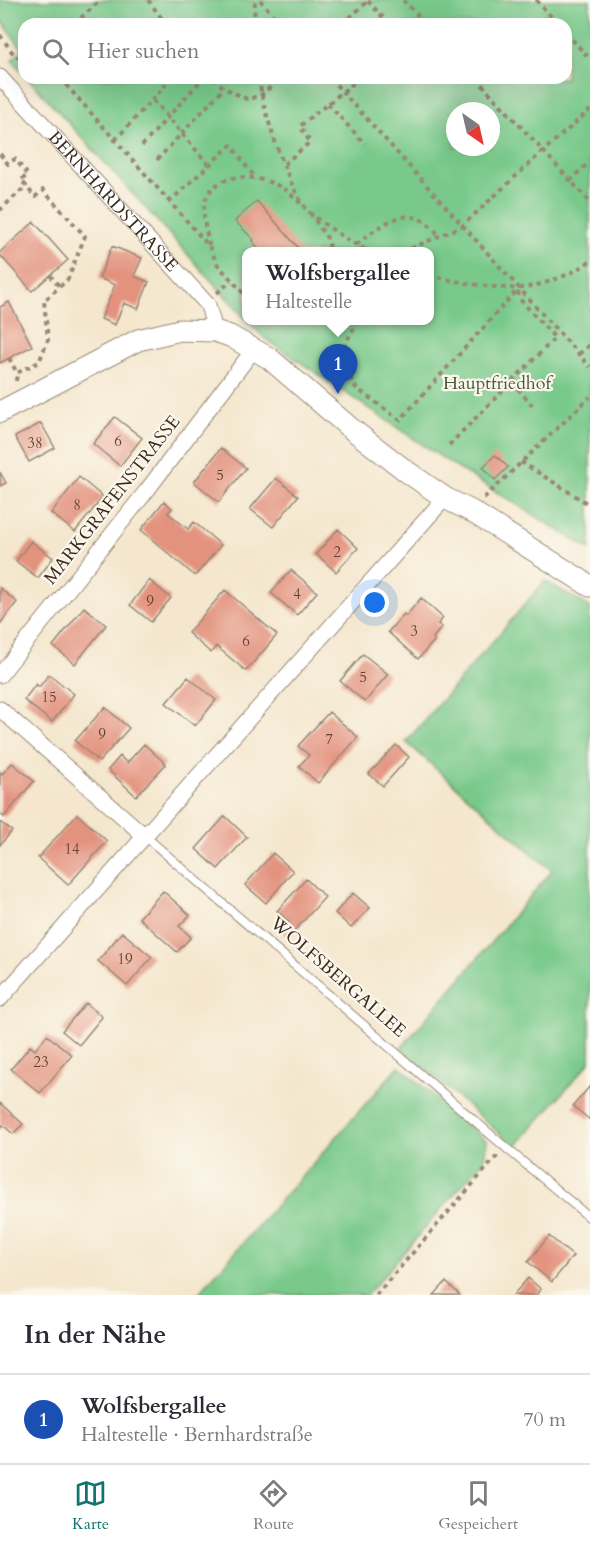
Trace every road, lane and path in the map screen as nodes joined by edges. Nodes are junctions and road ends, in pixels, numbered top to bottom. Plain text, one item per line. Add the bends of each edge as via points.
1 (101, 0) edge
2 (148, 0) edge
3 (255, 0) edge
4 (260, 0) edge
5 (403, 0) edge
6 (536, 0) edge
7 (369, 1) edge
8 (81, 18) edge
9 (162, 18) edge
10 (254, 18) edge
11 (276, 18) edge
12 (350, 18) edge
13 (384, 18) edge
14 (420, 18) edge
15 (552, 18) edge
16 (0, 35) edge
17 (572, 39) edge
18 (590, 47) edge
19 (584, 52) junction
20 (18, 57) edge
21 (590, 59) edge
22 (0, 77) edge
23 (65, 84) edge
24 (167, 84) edge
25 (197, 84) edge
26 (220, 84) edge
27 (259, 84) edge
28 (274, 84) edge
29 (335, 84) edge
30 (353, 84) edge
31 (482, 84) edge
32 (224, 88) junction
33 (343, 93) junction
34 (260, 96) junction
35 (153, 100) junction
36 (328, 104) junction
37 (590, 110) edge
38 (168, 117) junction
39 (182, 134) junction
40 (115, 140) junction
41 (365, 144) dead end
42 (142, 146) dead end
43 (543, 151) junction
44 (0, 154) edge
45 (157, 160) dead end
46 (590, 161) edge
47 (284, 164) junction
48 (209, 165) junction
49 (256, 179) junction
50 (570, 181) junction
51 (26, 186) junction
52 (169, 202) junction
53 (590, 202) edge
54 (0, 210) edge
55 (308, 210) junction
56 (462, 226) junction
57 (440, 237) junction
58 (356, 244) junction
59 (209, 246) junction
60 (330, 247) edge
61 (358, 247) edge
62 (361, 247) edge
63 (416, 247) edge
64 (590, 261) edge
65 (50, 275) dead end
66 (434, 276) edge
67 (60, 287) junction
68 (519, 288) junction
69 (242, 292) edge
70 (356, 325) edge
71 (215, 331) junction
72 (590, 344) edge
73 (254, 349) junction
74 (579, 354) junction
75 (9, 358) dead end
76 (590, 367) edge
77 (18, 373) junction
78 (512, 382) junction
79 (8, 388) dead end
80 (590, 397) edge
81 (532, 405) dead end
82 (0, 412) edge
83 (449, 445) dead end
84 (521, 462) junction
85 (445, 498) junction
86 (590, 505) edge
87 (471, 511) junction
88 (590, 586) edge
89 (0, 675) edge
90 (0, 710) edge
91 (146, 837) junction
92 (0, 999) edge
93 (505, 1147) junction
94 (590, 1218) edge
95 (376, 1295) edge

1 - 8 path
2 - 9 path
3 - 10 path
4 - 11 path
5 - 14 path
6 - 15 path
7 - 12 path
7 - 13 path
16 - 20 path
17 - 19 path
18 - 19 path
19 - 21 path
22 - 71 street, BERNHARDSTRASSE via 208,305
23 - 40 path
24 - 35 path
25 - 38 path
26 - 32 path
27 - 34 path
28 - 34 path
29 - 33 path
30 - 33 path
31 - 43 path
32 - 34 path via 247,99
32 - 39 path
33 - 36 path
33 - 56 path
34 - 47 path
35 - 38 path
35 - 40 path
36 - 41 path
36 - 47 path via 300,126 310,142
37 - 43 path
38 - 39 path
38 - 42 path
39 - 45 path
39 - 48 path
40 - 52 path
43 - 50 path
43 - 56 path
44 - 51 path via 8,164 15,159 28,175 21,180
46 - 50 path
47 - 55 path
48 - 49 path via 231,145
48 - 52 path
49 - 55 path via 285,190
49 - 59 path via 240,177 221,182 208,195 204,212
50 - 53 path
51 - 54 path
51 - 67 path via 35,197 43,190 85,236 68,279
52 - 59 path
55 - 58 path
55 - 60 path
56 - 57 path
56 - 68 path
57 - 58 path via 423,219 392,218
57 - 63 path
58 - 61 path
58 - 62 path
59 - 69 path via 218,265
64 - 68 path via 547,282
65 - 67 path
66 - 68 path
67 - 77 path via 44,301 48,340 39,362
68 - 70 path via 400,420 356,388 343,365 346,342
68 - 74 path
68 - 78 path via 518,297 555,338
71 - 73 main road
71 - 82 main road via 180,330 138,340
72 - 74 path
73 - 85 main road via 365,440
73 - 89 street, MARKGRAFENSTRASSE
74 - 76 path
75 - 77 path
77 - 79 path via 16,383
78 - 81 path
78 - 83 path
80 - 84 path
84 - 86 path
84 - 87 path
85 - 87 main road
85 - 91 street
87 - 88 main road
90 - 91 street
91 - 92 street
91 - 93 lane, WOLFSBERGALLEE
93 - 94 lane, WOLFSBERGALLEE
93 - 95 path

